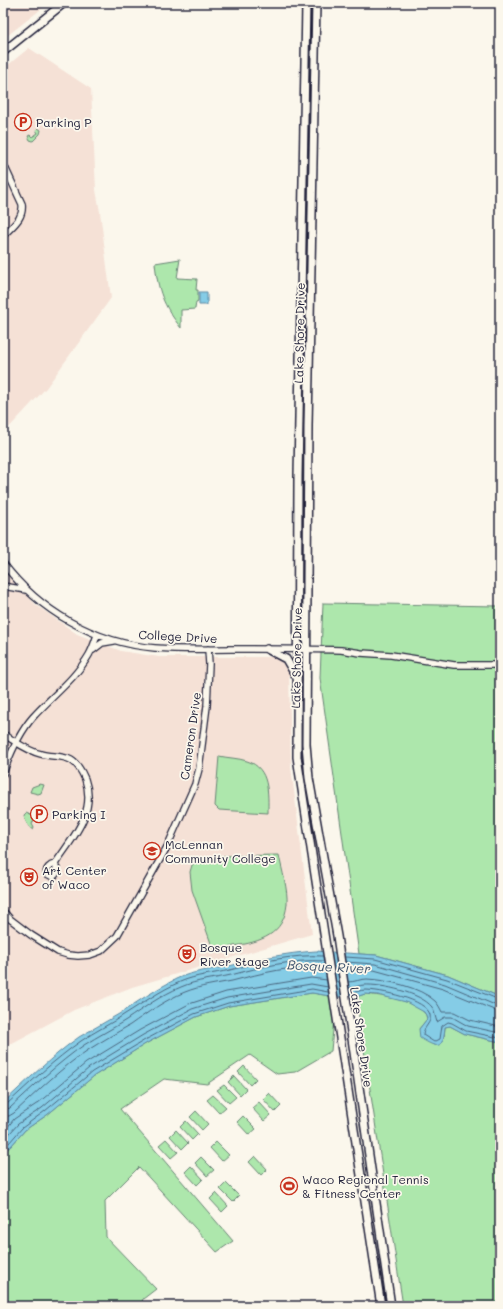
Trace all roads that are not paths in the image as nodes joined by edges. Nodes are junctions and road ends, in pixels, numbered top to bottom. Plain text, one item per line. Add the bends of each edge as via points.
1 (64, 3) edge
2 (306, 3) edge
3 (316, 3) edge
4 (3, 52) edge
5 (3, 163) edge
6 (3, 236) edge
7 (3, 565) edge
8 (3, 586) edge
9 (26, 590) junction
10 (98, 635) junction
11 (115, 640) junction
12 (208, 649) junction
13 (267, 649) junction
14 (298, 649) junction
15 (307, 649) junction
16 (89, 655) junction
17 (500, 665) edge
18 (298, 678) junction
19 (3, 734) edge
20 (16, 742) junction
21 (3, 774) edge
22 (55, 864) dead end
23 (3, 911) edge
24 (381, 1306) edge
25 (391, 1306) edge

1 - 4 main road
2 - 14 main road, Lake Shore Drive via 298,478
3 - 15 main road, Lake Shore Drive via 308,426
5 - 6 street via 23,210 20,219
7 - 9 street, College Drive
8 - 9 street
9 - 10 street, College Drive via 65,619
10 - 11 street, College Drive
10 - 16 street
11 - 12 street, College Drive via 157,648
11 - 16 street via 102,643
12 - 13 street, College Drive
12 - 23 street, Cameron Drive via 210,664 207,706 195,784 167,847 117,936 101,951 90,955 68,955 58,952 30,935
13 - 14 street, College Drive
13 - 18 main road via 286,659
14 - 15 street, College Drive
14 - 18 main road, Lake Shore Drive
15 - 17 street, College Drive via 391,655 454,665
15 - 25 main road, Lake Shore Drive via 307,759 337,936
16 - 20 street via 33,717
18 - 24 main road, Lake Shore Drive via 298,770
19 - 20 street
20 - 21 street
20 - 22 street via 42,755 69,759 80,768 87,785 87,812

